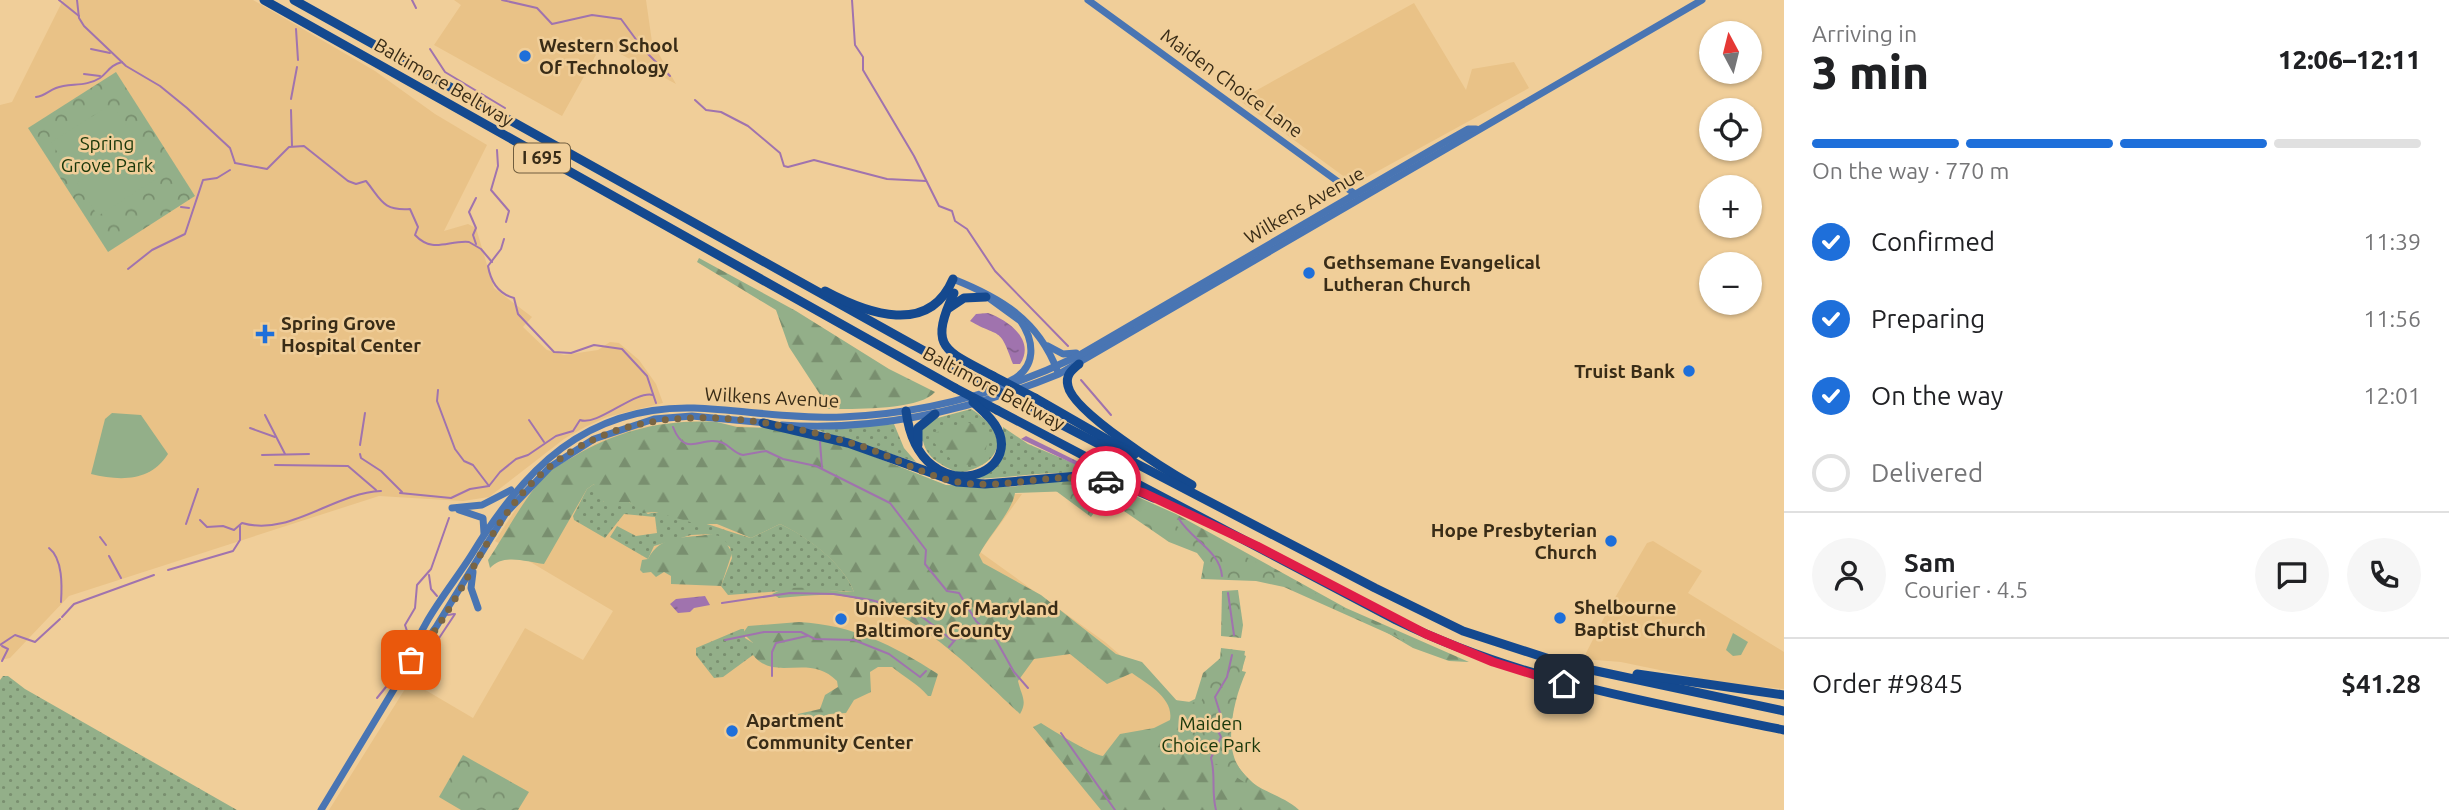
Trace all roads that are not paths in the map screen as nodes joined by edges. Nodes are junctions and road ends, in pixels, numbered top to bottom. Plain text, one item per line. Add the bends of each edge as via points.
1 (264, 0) edge
2 (294, 0) edge
3 (1088, 0) edge
4 (1702, 0) edge
5 (1476, 129) junction
6 (1356, 194) junction
7 (1282, 246) junction
8 (734, 247) junction
9 (956, 281) junction
10 (986, 297) junction
11 (944, 314) junction
12 (1020, 320) junction
13 (1046, 344) junction
14 (1096, 345) junction
15 (1080, 364) junction
16 (1057, 370) junction
17 (955, 388) junction
18 (983, 393) junction
19 (935, 414) junction
20 (903, 416) junction
21 (764, 423) junction
22 (948, 477) junction
23 (1183, 480) junction
24 (517, 486) junction
25 (1228, 509) junction
26 (484, 534) junction
27 (1257, 546) junction
28 (479, 557) junction
29 (478, 608) dead end
30 (411, 660) junction
31 (1551, 660) junction
32 (1784, 695) edge
33 (1784, 711) edge
34 (1760, 725) junction
35 (1784, 730) edge
36 (1784, 737) edge
37 (321, 810) edge

1 - 17 highway, Baltimore Beltway / I 695
2 - 8 highway, Baltimore Beltway / I 695
3 - 6 main road, Maiden Choice Lane
4 - 5 main road, Wilkens Avenue
5 - 6 main road, Wilkens Avenue via 1468,129
5 - 7 main road, Wilkens Avenue
6 - 7 main road
6 - 14 main road, Wilkens Avenue
7 - 15 main road, Wilkens Avenue
8 - 9 highway via 845,301 888,314 909,315 929,309
8 - 25 highway, Baltimore Beltway / I 695, bridge via 978,381
9 - 10 main road
9 - 11 highway
9 - 13 main road via 1012,307
10 - 11 highway via 964,298
10 - 12 main road
11 - 23 highway, bridge via 940,330 946,347 958,357
12 - 16 main road
12 - 18 main road via 1030,337 1029,362 1018,377
13 - 14 main road via 1063,354
13 - 16 main road
14 - 16 main road, Wilkens Avenue
15 - 16 main road, Wilkens Avenue
15 - 23 highway via 1067,383 1082,408
16 - 18 main road, Wilkens Avenue
16 - 19 main road, Wilkens Avenue via 989,400
17 - 22 highway, bridge via 986,414 999,432 998,457 976,476
17 - 27 highway, Baltimore Beltway / I 695, bridge
18 - 20 main road, Wilkens Avenue
19 - 20 main road, Wilkens Avenue
19 - 22 highway via 918,428 917,442
20 - 21 main road, Wilkens Avenue via 831,426
20 - 22 highway via 907,442 917,459
20 - 24 main road, Wilkens Avenue via 818,418 691,408 653,411 607,424 573,441
21 - 22 highway via 857,445
21 - 28 main road, Wilkens Avenue via 668,418 625,426 594,439 530,485
22 - 27 highway via 985,484 1066,475 1110,482
23 - 25 highway
24 - 26 main road, Wilkens Avenue
24 - 26 main road via 489,502 452,508 480,515
25 - 31 highway, Baltimore Beltway / I 695 via 1433,618
26 - 30 main road, Wilkens Avenue
27 - 34 highway, Baltimore Beltway / I 695 via 1426,634 1493,662 1564,684
28 - 29 main road via 471,581
28 - 30 main road, Wilkens Avenue
30 - 37 main road, Wilkens Avenue
31 - 32 highway
31 - 33 highway, Baltimore Beltway / I 695
34 - 35 highway, Baltimore Beltway / I 695
34 - 36 highway

